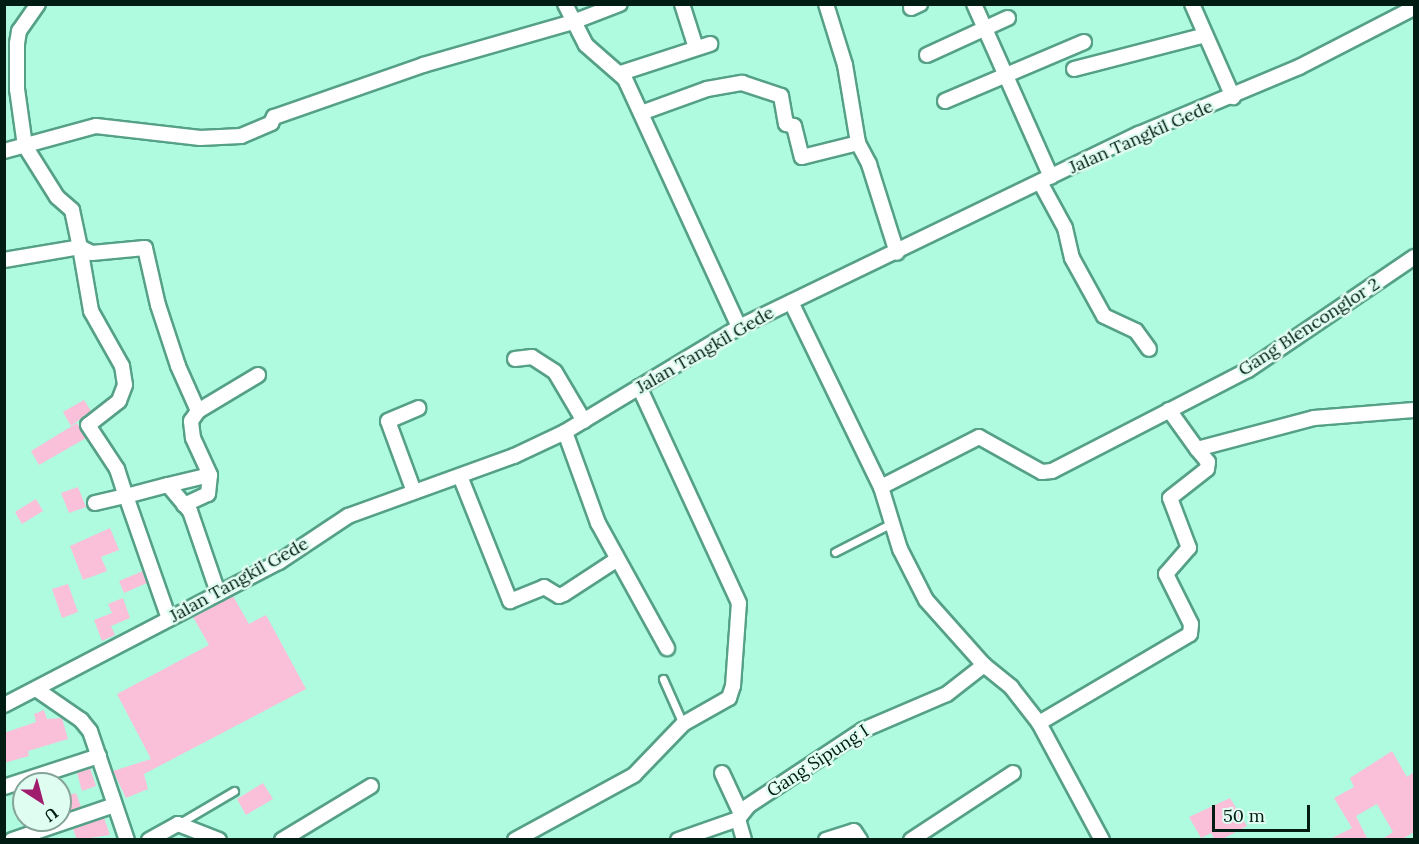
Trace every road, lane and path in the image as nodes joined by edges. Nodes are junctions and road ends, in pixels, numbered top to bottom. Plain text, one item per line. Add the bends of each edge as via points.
1 (38, 4) edge
2 (565, 4) edge
3 (620, 4) edge
4 (682, 4) edge
5 (826, 4) edge
6 (974, 4) edge
7 (1192, 4) edge
8 (1408, 11) edge
9 (1008, 18) dead end
10 (573, 22) junction
11 (985, 28) junction
12 (19, 31) junction
13 (4, 32) edge
14 (1205, 35) junction
15 (1084, 42) dead end
16 (710, 44) dead end
17 (696, 48) junction
18 (927, 55) dead end
19 (1074, 69) dead end
20 (621, 73) junction
21 (1004, 74) junction
22 (1233, 97) junction
23 (945, 101) dead end
24 (641, 113) junction
25 (858, 143) junction
26 (25, 146) junction
27 (4, 151) edge
28 (1045, 179) junction
29 (80, 247) junction
30 (897, 253) junction
31 (1414, 257) edge
32 (4, 260) edge
33 (791, 302) junction
34 (739, 327) junction
35 (1149, 349) dead end
36 (515, 359) dead end
37 (258, 375) dead end
38 (639, 387) junction
39 (418, 408) dead end
40 (1169, 410) junction
41 (1414, 410) edge
42 (198, 411) junction
43 (584, 421) junction
44 (565, 432) junction
45 (1197, 449) junction
46 (210, 475) junction
47 (460, 476) junction
48 (168, 485) junction
49 (881, 487) junction
50 (413, 489) junction
51 (126, 496) junction
52 (95, 503) dead end
53 (184, 505) junction
54 (890, 524) junction
55 (836, 552) dead end
56 (616, 560) junction
57 (218, 593) junction
58 (169, 619) junction
59 (667, 648) dead end
60 (984, 665) junction
61 (663, 679) dead end
62 (36, 689) junction
63 (4, 705) edge
64 (1039, 723) junction
65 (683, 724) junction
66 (99, 756) junction
67 (1012, 772) dead end
68 (722, 773) dead end
69 (371, 786) dead end
70 (4, 787) edge
71 (234, 791) dead end
72 (114, 805) junction
73 (740, 817) junction
74 (178, 824) junction
75 (4, 831) edge
76 (7, 840) edge
77 (12, 840) edge
78 (127, 840) edge
79 (149, 840) edge
80 (219, 840) edge
81 (282, 840) edge
82 (515, 840) edge
83 (678, 840) edge
84 (744, 840) edge
85 (826, 840) edge
86 (860, 840) edge
87 (911, 840) edge
88 (1102, 840) edge

1 - 12 street
2 - 10 street
3 - 10 street
4 - 17 street
5 - 25 street via 846,65
6 - 11 street
7 - 14 street
8 - 22 street, Jalan Tangkil Gede
9 - 11 street
10 - 20 street via 586,45
10 - 26 street via 423,65 274,117 271,123 241,136 200,138 96,126
11 - 18 street
11 - 21 street
12 - 13 street
12 - 26 street via 17,89
14 - 19 street
14 - 22 street
15 - 21 street
16 - 17 street
17 - 20 street
20 - 24 street
21 - 23 street
21 - 28 street
22 - 28 street, Jalan Tangkil Gede via 1139,134
24 - 25 street via 707,88 742,83 782,96 786,124 794,126 802,157
24 - 34 street
25 - 30 street via 869,164
26 - 27 street
26 - 29 street via 57,196 72,210
28 - 30 street, Jalan Tangkil Gede
28 - 35 street via 1065,228 1072,258 1104,316 1136,331
29 - 32 street
29 - 42 street via 92,254 144,247 174,356
29 - 51 street via 91,311 122,366 125,385 119,401 88,425 117,469
30 - 33 street, Jalan Tangkil Gede
31 - 40 street, Gang Blenconglor 2 via 1257,364
33 - 34 street, Jalan Tangkil Gede
33 - 49 street
34 - 38 street, Jalan Tangkil Gede
36 - 43 street via 532,357 555,372
37 - 42 street
38 - 43 street, Jalan Tangkil Gede
38 - 65 street via 739,608 736,674 729,698
39 - 50 street via 388,420
40 - 45 street
40 - 49 street, Gang Blenconglor 2 via 1052,471 1042,472 980,437
41 - 45 street via 1314,418
42 - 46 street via 190,426
43 - 44 street, Jalan Tangkil Gede
44 - 47 street, Jalan Tangkil Gede
44 - 56 street via 598,523
45 - 64 street via 1208,462 1207,469 1170,498 1189,548 1166,574 1191,624 1190,634
46 - 48 street
46 - 53 street via 208,494
47 - 50 street, Jalan Tangkil Gede
47 - 56 street via 510,601 544,587 559,596
48 - 51 street
48 - 53 street
49 - 54 street
50 - 57 street, Jalan Tangkil Gede via 348,516 279,562
51 - 52 street
51 - 58 street
53 - 57 street via 193,517
54 - 55 lane
54 - 60 street via 926,600
56 - 59 street
57 - 58 street, Jalan Tangkil Gede
58 - 62 street, Jalan Tangkil Gede
60 - 64 street via 1011,687
60 - 73 street, Gang Sipung I via 947,694 851,737
61 - 65 lane
62 - 63 street, Jalan Tangkil Gede
62 - 66 street via 81,720
64 - 88 street
65 - 82 street via 650,762 626,781
66 - 70 street
66 - 72 street
67 - 87 street
68 - 73 street
69 - 81 street
71 - 74 lane
72 - 77 street
72 - 78 street
73 - 83 street, Gang Sipung I
73 - 84 street
74 - 79 street
74 - 80 street
75 - 76 street
85 - 86 street via 854,831

